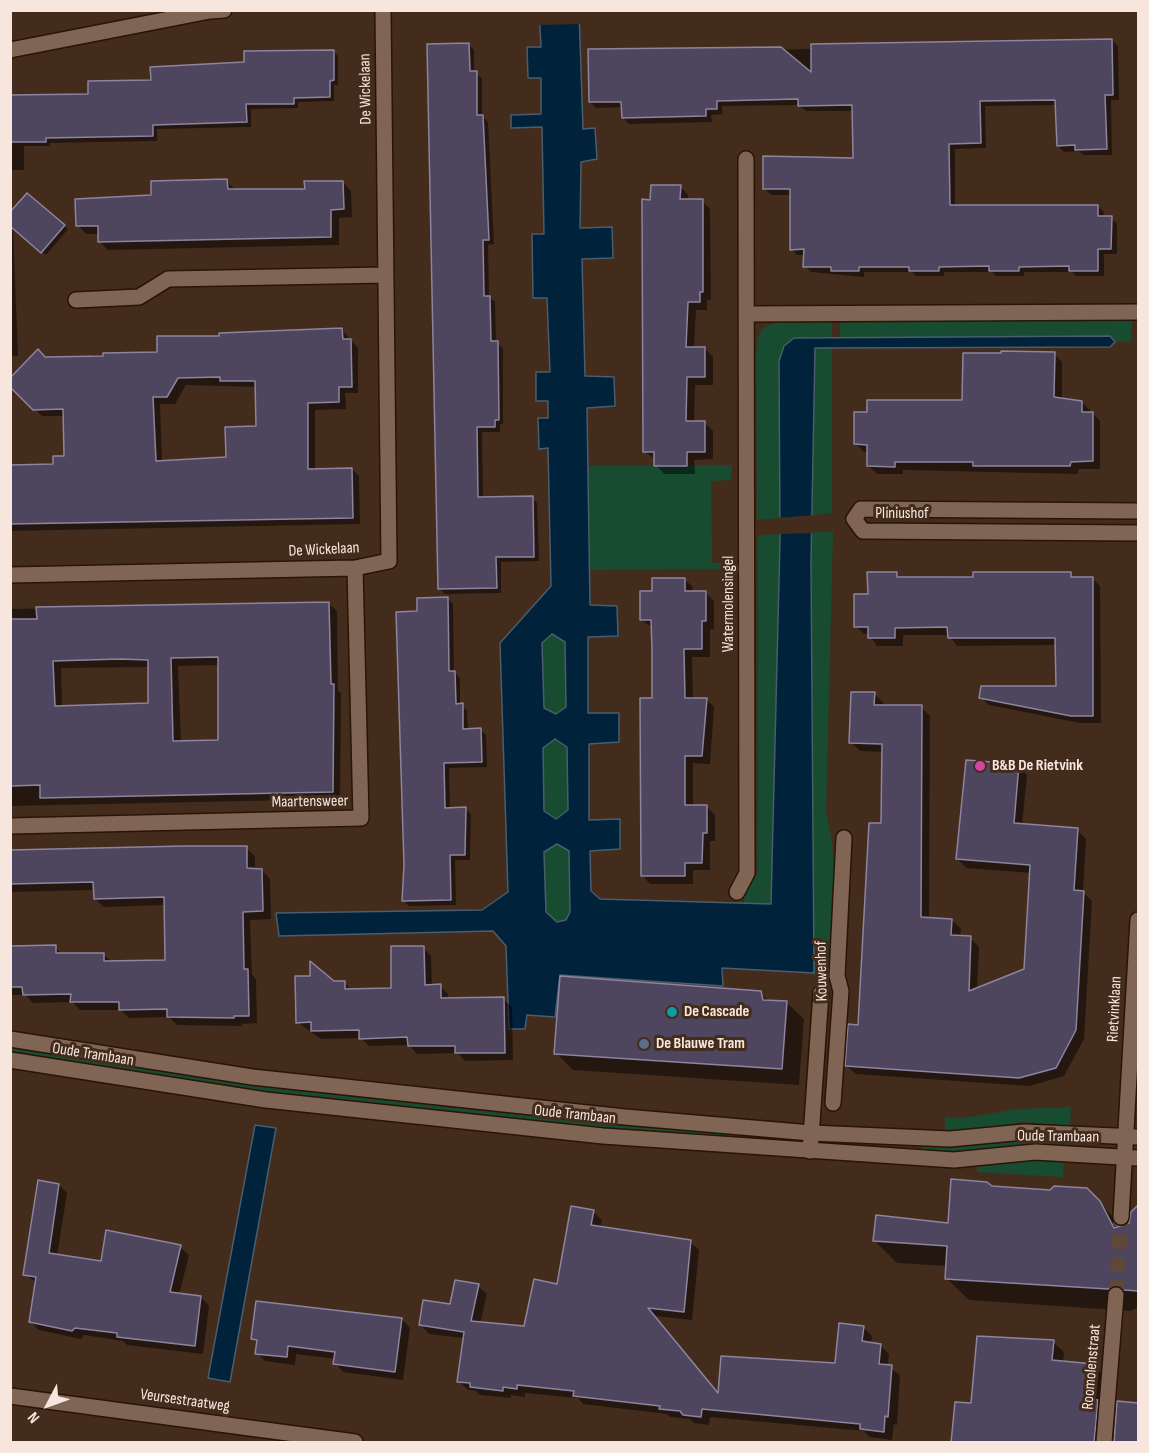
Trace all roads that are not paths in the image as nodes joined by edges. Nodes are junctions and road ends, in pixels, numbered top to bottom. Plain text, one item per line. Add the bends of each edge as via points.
1 (224, 10) edge
2 (383, 10) edge
3 (10, 50) edge
4 (746, 159) dead end
5 (385, 274) junction
6 (76, 300) dead end
7 (1138, 312) edge
8 (747, 314) junction
9 (1138, 511) edge
10 (1138, 533) edge
11 (355, 568) junction
12 (10, 575) edge
13 (10, 826) edge
14 (844, 838) dead end
15 (737, 892) dead end
16 (1138, 920) edge
17 (820, 993) dead end
18 (10, 1039) edge
19 (10, 1060) edge
20 (833, 1103) dead end
21 (811, 1133) junction
22 (1132, 1136) edge
23 (810, 1151) junction
24 (1132, 1158) edge
25 (1121, 1217) tunnel mouth
26 (1116, 1295) tunnel mouth
27 (10, 1396) edge
28 (355, 1443) edge
29 (1104, 1443) edge

1 - 3 street
2 - 5 street, De Wickelaan
4 - 8 street, Watermolensingel
5 - 6 street via 168,279 140,297
5 - 11 street, De Wickelaan via 389,561
7 - 8 street
8 - 15 street, Watermolensingel via 747,873
9 - 10 street, Pliniushof via 861,509 854,519 863,531
11 - 12 street, De Wickelaan
11 - 13 street, Maartensweer via 361,818
14 - 20 street, Kouwenhof via 837,976 841,991
16 - 22 street, Rietvinklaan via 1128,1099
17 - 21 street, Kouwenhof
18 - 21 street, Oude Trambaan via 252,1077
19 - 23 street, Oude Trambaan via 278,1101 603,1136
21 - 22 street, Oude Trambaan via 951,1139 1024,1132
21 - 23 street, Kouwenhof
22 - 24 street
23 - 24 street, Oude Trambaan via 954,1160 1035,1152
24 - 25 street
26 - 29 street, Roomolenstraat
27 - 28 street, Veursestraatweg

